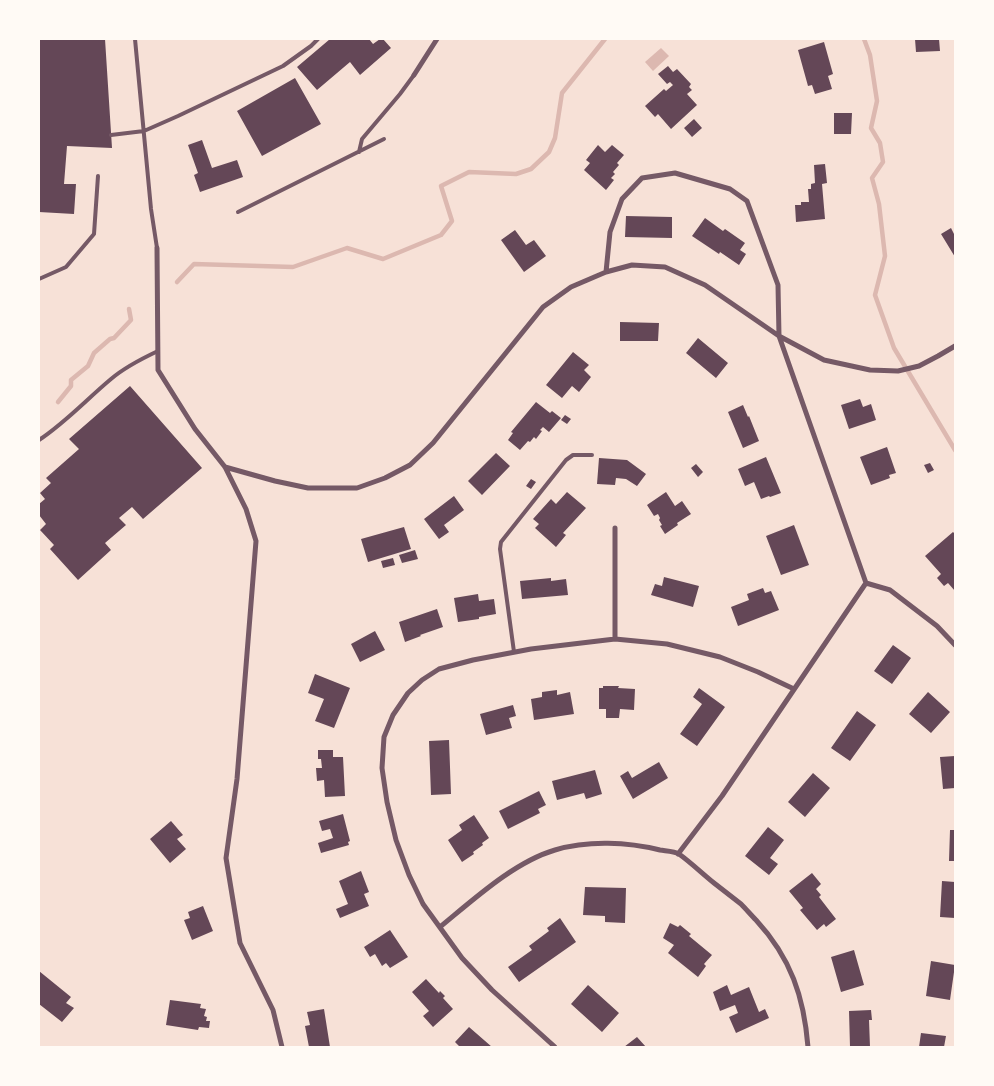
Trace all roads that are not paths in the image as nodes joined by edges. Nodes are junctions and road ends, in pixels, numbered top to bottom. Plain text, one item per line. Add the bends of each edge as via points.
1 (135, 39) edge
2 (318, 39) edge
3 (437, 39) edge
4 (414, 75) joint
5 (144, 131) junction
6 (111, 135) dead end
7 (384, 139) dead end
8 (359, 152) junction
9 (98, 176) dead end
10 (238, 212) dead end
11 (157, 248) joint
12 (606, 272) junction
13 (39, 279) edge
14 (779, 336) junction
15 (955, 346) edge
16 (158, 352) junction
17 (39, 431) edge
18 (41, 438) edge
19 (592, 455) dead end
20 (225, 467) junction
21 (615, 528) dead end
22 (866, 583) junction
23 (615, 639) junction
24 (955, 645) edge
25 (514, 652) junction
26 (794, 689) junction
27 (678, 854) junction
28 (440, 927) junction
29 (282, 1047) edge
30 (555, 1047) edge
31 (808, 1047) edge

1 - 5 lane
2 - 5 lane via 283,66
3 - 4 street
4 - 8 lane via 362,139
5 - 6 lane
5 - 11 lane
7 - 8 lane
8 - 10 lane
9 - 13 lane via 94,234 66,267
11 - 16 street
12 - 14 street via 632,265 665,267 705,285
12 - 14 street via 610,232 622,199 642,178 675,173 730,189 747,201 778,285
12 - 20 street via 570,287 543,307 433,442 410,465 385,478 357,488 308,488
14 - 15 street via 824,360 870,370 898,371 919,366
14 - 22 street
16 - 18 lane via 136,361 112,378
16 - 20 street via 158,370 195,429
17 - 18 lane
19 - 25 lane via 572,455 566,460 500,542
20 - 29 street via 246,509 256,541 237,779 226,858 240,943 273,1010
21 - 23 street
22 - 24 street via 890,590 937,626
22 - 26 street
23 - 25 street
23 - 26 street via 667,644 720,657
25 - 28 street via 440,669 422,680 393,715 384,737 382,768 396,840 408,875
26 - 27 street via 722,796
27 - 28 street via 620,844 587,844 556,850 520,866
27 - 31 street via 742,905 780,951 802,1002
28 - 30 street via 462,958 492,990

